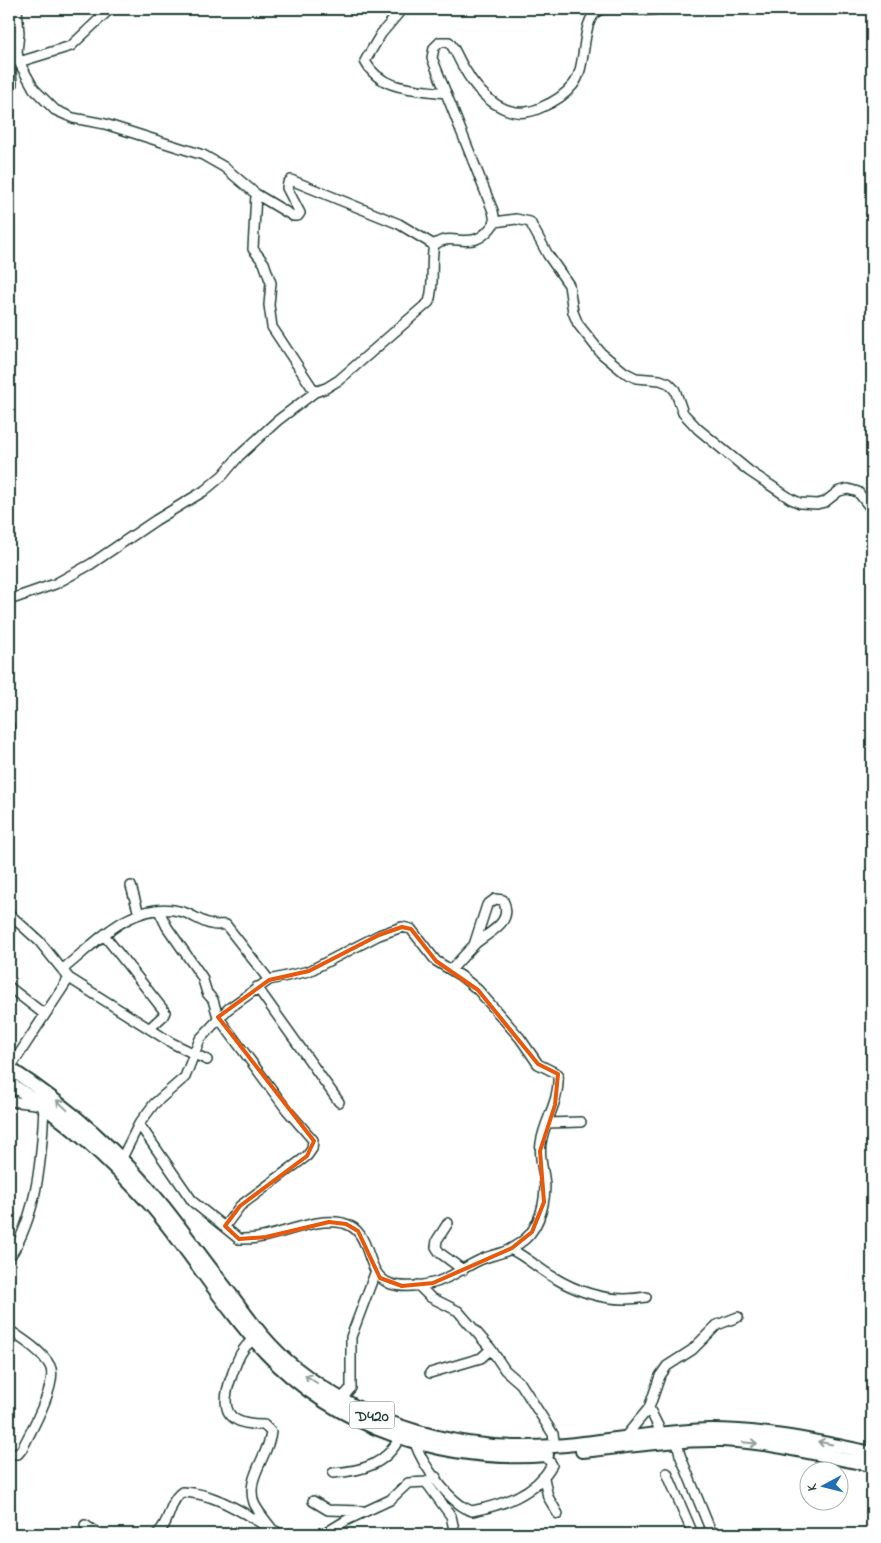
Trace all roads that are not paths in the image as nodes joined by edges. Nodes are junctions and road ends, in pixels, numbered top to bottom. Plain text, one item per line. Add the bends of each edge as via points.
1 (18, 9) edge
2 (110, 9) edge
3 (402, 9) edge
4 (658, 9) edge
5 (19, 23) junction
6 (19, 62) junction
7 (9, 90) edge
8 (444, 93) junction
9 (256, 194) junction
10 (495, 222) junction
11 (434, 245) junction
12 (315, 392) junction
13 (872, 510) edge
14 (9, 600) edge
15 (9, 725) edge
16 (9, 730) edge
17 (131, 886) dead end
18 (159, 911) junction
19 (9, 914) edge
20 (139, 914) junction
21 (104, 935) junction
22 (474, 945) junction
23 (63, 969) junction
24 (451, 970) junction
25 (69, 978) junction
26 (269, 980) junction
27 (9, 987) edge
28 (257, 987) junction
29 (44, 1014) junction
30 (218, 1016) junction
31 (150, 1028) junction
32 (193, 1055) junction
33 (207, 1060) dead end
34 (9, 1068) edge
35 (9, 1083) edge
36 (9, 1102) edge
37 (339, 1102) dead end
38 (44, 1105) junction
39 (581, 1122) dead end
40 (547, 1123) junction
41 (139, 1124) junction
42 (121, 1160) junction
43 (448, 1223) dead end
44 (225, 1226) junction
45 (510, 1250) junction
46 (9, 1258) edge
47 (463, 1270) junction
48 (375, 1273) junction
49 (418, 1285) junction
50 (646, 1297) dead end
51 (738, 1317) dead end
52 (9, 1330) edge
53 (254, 1339) junction
54 (491, 1349) junction
55 (430, 1373) dead end
56 (341, 1399) junction
57 (649, 1408) junction
58 (661, 1432) junction
59 (400, 1437) junction
60 (625, 1437) junction
61 (677, 1441) junction
62 (415, 1443) junction
63 (550, 1450) junction
64 (872, 1453) edge
65 (9, 1454) edge
66 (872, 1465) edge
67 (333, 1473) dead end
68 (667, 1473) dead end
69 (436, 1477) junction
70 (544, 1478) junction
71 (426, 1482) junction
72 (313, 1501) dead end
73 (370, 1511) junction
74 (558, 1514) dead end
75 (170, 1517) junction
76 (85, 1524) dead end
77 (272, 1529) junction
78 (98, 1534) edge
79 (157, 1534) edge
80 (167, 1534) edge
81 (282, 1534) edge
82 (324, 1534) edge
83 (455, 1534) edge
84 (692, 1534) edge
85 (712, 1534) edge

1 - 5 street
2 - 6 street via 71,46
3 - 8 street via 381,34 365,61 379,78 405,90
4 - 8 street via 604,9 597,12 591,19 582,65 574,84 553,102 532,113 507,111 490,100 463,68 457,51 449,42 440,42 434,48 432,58
5 - 6 street
5 - 7 street via 9,50 12,84
6 - 9 street via 34,90 63,115 105,124 203,155 224,167
8 - 10 street
9 - 11 street via 298,216 298,207 288,188 291,180 296,181 399,224
9 - 12 street via 253,249 264,263 271,283 272,327
10 - 11 street via 479,239 444,240
10 - 13 street via 516,219 530,222 569,285 573,312 584,333 629,376 668,383 675,390 686,417 742,465 800,504 825,502 839,491 848,489 858,492
11 - 12 street via 430,302 339,380
12 - 14 street via 272,425 204,491 50,587
15 - 16 street
17 - 20 street
18 - 20 street
18 - 26 street via 182,912 213,925 226,926
18 - 30 street via 202,977
19 - 23 street
20 - 21 street via 121,921
21 - 23 street
21 - 31 street via 165,1012
22 - 22 street via 497,928 505,917 507,909 503,900 495,899 488,905
22 - 24 street
23 - 25 street
24 - 26 street via 436,961 411,928 402,927 314,969
24 - 40 street via 478,990 538,1064 558,1074 555,1105
25 - 29 street
25 - 31 street
26 - 28 street
27 - 29 street
28 - 30 street
28 - 37 street
29 - 34 street
30 - 32 street
30 - 44 street via 313,1140 308,1156 240,1206
31 - 32 street
32 - 33 street
32 - 41 street via 185,1078 154,1104
42 -> 34 highway, D420 via 57,1100
35 - 38 highway, D420
36 - 38 street
38 - 46 street via 40,1163 33,1197 24,1231
38 - 53 highway, D420 via 110,1162 155,1210
39 - 40 street
40 - 45 street via 540,1151 544,1202 532,1232
41 - 42 street
41 - 44 street via 193,1202
56 -> 42 highway, D420 via 294,1367 271,1346 162,1204
43 - 47 street via 436,1247
44 - 48 street via 239,1238 253,1240 328,1222 346,1224 358,1231 368,1248
45 - 47 street via 478,1260
45 - 50 street via 553,1277 592,1295 619,1300
47 - 49 street via 434,1283
48 - 49 street via 394,1285
48 - 56 street via 351,1337 351,1388
49 - 54 street via 430,1297 458,1311
51 - 57 street via 717,1325 692,1350 667,1366
52 - 65 street via 28,1343 50,1366 52,1375 38,1417 22,1449 18,1454
53 - 59 highway, D420 via 308,1390 352,1417
53 - 77 street via 239,1357 225,1397 228,1414 234,1419 264,1425 271,1432 267,1450 255,1474 252,1495 254,1504
54 - 55 street via 481,1358
54 - 63 street via 505,1370 521,1384 553,1434
56 - 63 highway, D420 via 400,1427 444,1440
57 - 58 street
57 - 60 street
58 - 60 highway, D420
64 -> 58 highway, D420 via 759,1432
59 - 62 highway, D420
59 - 67 street via 395,1447 376,1465
60 - 63 highway, D420
61 - 63 highway, D420
61 -> 66 highway, D420 via 724,1440 762,1444
61 - 85 street
62 - 63 highway, D420 via 467,1454 504,1457
62 - 69 street via 423,1462
63 - 70 street via 552,1465
68 - 84 street
69 - 70 street via 458,1504 472,1512 506,1503
69 - 71 street
70 - 74 street via 548,1498
71 - 73 street via 408,1483 390,1500
71 - 83 street via 451,1516
72 - 73 street via 328,1510
73 - 82 street
75 - 77 street via 178,1494 192,1492 230,1504
75 - 79 street
75 - 80 street
76 - 78 street
77 - 81 street

